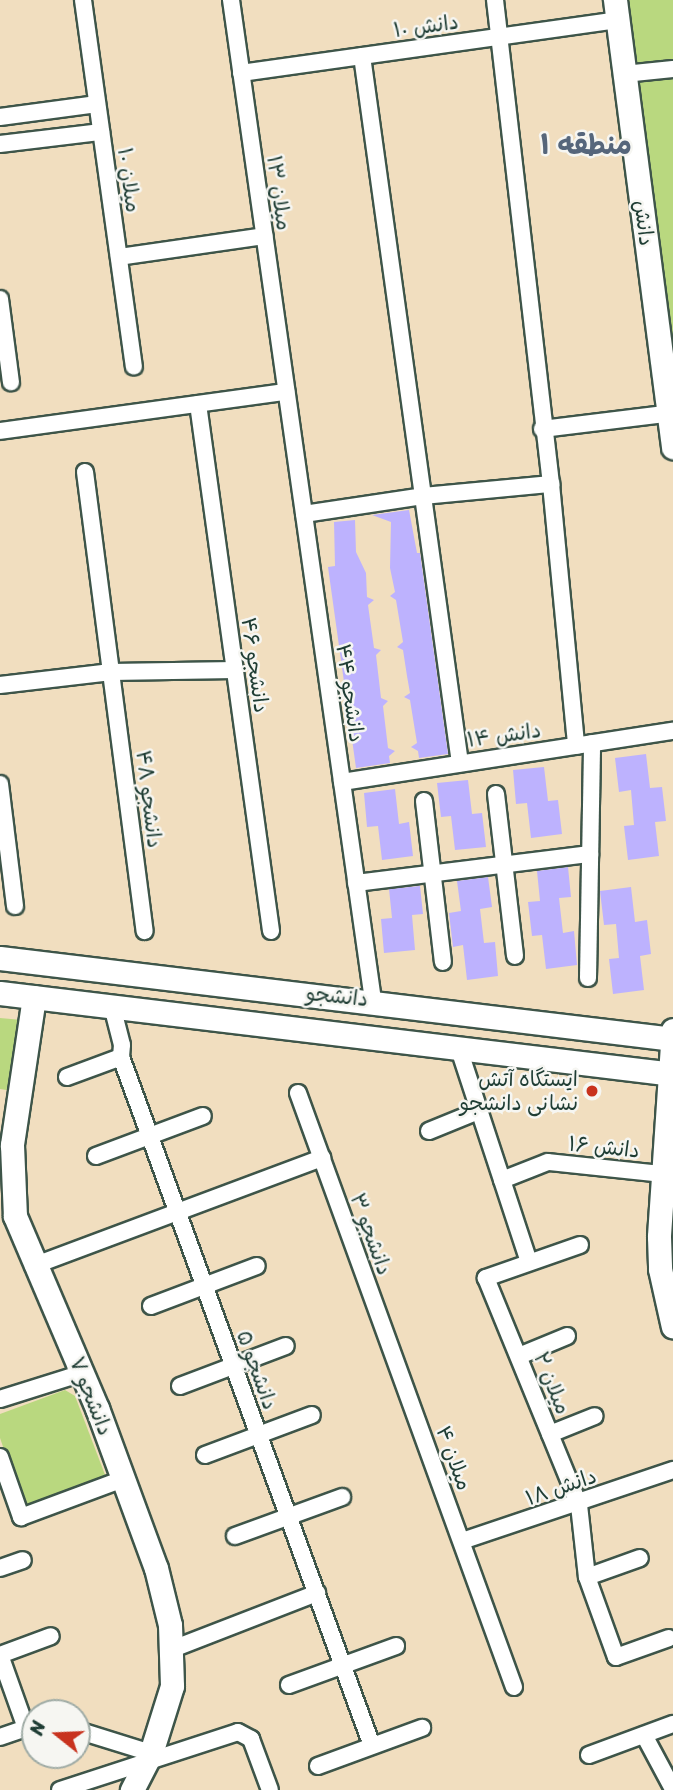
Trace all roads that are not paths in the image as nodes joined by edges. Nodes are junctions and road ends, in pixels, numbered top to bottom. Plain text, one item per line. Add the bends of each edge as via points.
1 (83, 0) edge
2 (230, 0) edge
3 (495, 0) edge
4 (616, 10) edge
5 (500, 37) junction
6 (362, 57) junction
7 (673, 69) edge
8 (241, 74) junction
9 (624, 75) junction
10 (97, 104) junction
11 (0, 117) edge
12 (101, 132) junction
13 (0, 144) edge
14 (264, 236) junction
15 (118, 257) junction
16 (0, 299) edge
17 (134, 366) dead end
18 (11, 382) dead end
19 (286, 392) junction
20 (198, 404) junction
21 (671, 414) edge
22 (542, 429) junction
23 (0, 430) edge
24 (673, 447) edge
25 (85, 472) dead end
26 (551, 484) junction
27 (423, 496) junction
28 (304, 514) junction
29 (235, 670) junction
30 (111, 672) junction
31 (0, 685) edge
32 (673, 731) edge
33 (584, 744) junction
34 (460, 763) junction
35 (342, 782) junction
36 (0, 784) edge
37 (496, 794) dead end
38 (424, 801) dead end
39 (590, 854) junction
40 (504, 865) junction
41 (433, 873) junction
42 (356, 883) junction
43 (15, 906) dead end
44 (145, 931) dead end
45 (271, 931) dead end
46 (514, 956) dead end
47 (0, 958) edge
48 (443, 962) dead end
49 (589, 978) dead end
50 (206, 981) junction
51 (254, 986) junction
52 (0, 993) edge
53 (34, 997) junction
54 (373, 1000) junction
55 (112, 1006) junction
56 (207, 1017) junction
57 (247, 1022) junction
58 (672, 1036) edge
59 (458, 1046) junction
60 (121, 1057) junction
61 (671, 1073) edge
62 (67, 1077) dead end
63 (298, 1093) dead end
64 (9, 1108) edge
65 (478, 1111) junction
66 (203, 1116) dead end
67 (429, 1130) dead end
68 (150, 1136) junction
69 (96, 1156) dead end
70 (322, 1158) junction
71 (662, 1174) junction
72 (502, 1180) junction
73 (177, 1212) junction
74 (580, 1245) dead end
75 (529, 1262) junction
76 (33, 1266) junction
77 (257, 1266) dead end
78 (204, 1286) junction
79 (150, 1306) dead end
80 (673, 1327) edge
81 (567, 1336) dead end
82 (286, 1346) dead end
83 (519, 1356) junction
84 (233, 1366) junction
85 (83, 1373) junction
86 (180, 1386) dead end
87 (407, 1389) joint
88 (0, 1399) edge
89 (312, 1415) dead end
90 (595, 1416) dead end
91 (550, 1434) junction
92 (259, 1435) junction
93 (205, 1455) dead end
94 (0, 1457) edge
95 (673, 1470) edge
96 (123, 1479) junction
97 (342, 1497) dead end
98 (579, 1505) junction
99 (288, 1517) junction
100 (235, 1536) dead end
101 (462, 1541) junction
102 (640, 1558) dead end
103 (23, 1560) dead end
104 (0, 1568) edge
105 (587, 1577) junction
106 (317, 1593) junction
107 (51, 1636) dead end
108 (669, 1638) dead end
109 (396, 1646) dead end
110 (170, 1650) junction
111 (0, 1655) edge
112 (343, 1665) junction
113 (289, 1685) dead end
114 (514, 1687) dead end
115 (21, 1705) edge
116 (673, 1724) edge
117 (422, 1728) dead end
118 (21, 1729) edge
119 (91, 1735) edge
120 (644, 1735) junction
121 (0, 1737) edge
122 (372, 1746) junction
123 (589, 1755) dead end
124 (149, 1758) junction
125 (318, 1766) dead end
126 (673, 1789) edge
127 (60, 1790) edge
128 (132, 1790) edge
129 (270, 1790) edge

1 - 10 street, میلان ۱۰
2 - 8 street, میلان ۱۳
3 - 5 street
4 - 5 street, دانش ۱۰
4 - 9 main road, دانش
5 - 6 street, دانش ۱۰
5 - 22 street
6 - 8 street, دانش ۱۰
6 - 27 street
7 - 9 street
8 - 14 street, میلان ۱۳
9 - 21 main road, دانش
10 - 11 street
10 - 12 street, میلان ۱۰
12 - 13 street
12 - 15 street, میلان ۱۰
14 - 15 street
14 - 19 street, میلان ۱۳
15 - 17 street, میلان ۱۰
16 - 18 street
19 - 20 street
19 - 28 street, دانشجو ۴۴
20 - 23 street
20 - 29 street, دانشجو ۴۶
21 - 22 street
21 - 24 main road, دانش
22 - 26 street
25 - 30 street, دانشجو ۴۸
26 - 27 street
26 - 33 street
27 - 28 street
27 - 34 street
28 - 35 street, دانشجو ۴۴
29 - 30 street
29 - 45 street, دانشجو ۴۶
30 - 31 street
30 - 44 street, دانشجو ۴۸
32 - 33 street, دانش ۱۴
33 - 34 street, دانش ۱۴
33 - 39 street
34 - 35 street, دانش ۱۴
35 - 42 street, دانشجو ۴۴
36 - 43 street
37 - 40 street
38 - 41 street
39 - 40 street
39 - 49 street
40 - 41 street
40 - 46 street
41 - 42 street
41 - 48 street
42 - 54 street, دانشجو ۴۴
47 - 50 main road, دانشجو
50 - 51 main road, دانشجو
50 - 56 main road via 218,999
51 - 54 main road, دانشجو
51 - 57 main road via 239,1004
52 - 53 main road, دانشجو
53 - 55 main road, دانشجو
53 - 64 main road, دانشجو ۷
54 - 58 main road, دانشجو
55 - 56 main road, دانشجو
55 - 60 street, دانشجو ۵
56 - 57 main road, دانشجو
57 - 59 main road, دانشجو
58 - 61 main road
59 - 61 main road, دانشجو
59 - 65 street
60 - 62 street
60 - 68 street, دانشجو ۵
61 - 71 main road
63 - 70 street, دانشجو ۳
64 - 76 main road, دانشجو ۷ via 15,1216
65 - 67 street
65 - 72 street
66 - 68 street
68 - 69 street
68 - 73 street, دانشجو ۵
70 - 73 street
70 - 87 street, دانشجو ۳
71 - 72 street, دانش ۱۶ via 548,1162
71 - 80 main road via 660,1269
72 - 75 street
73 - 76 street
73 - 78 street, دانشجو ۵
74 - 75 street
75 - 83 street, میلان ۲ via 486,1278
76 - 85 main road, دانشجو ۷
77 - 78 street
78 - 79 street
78 - 84 street, دانشجو ۵
81 - 83 street
82 - 84 street
83 - 91 street, میلان ۲
84 - 86 street
84 - 92 street, دانشجو ۵
85 - 88 street
85 - 96 main road, دانشجو ۷
87 - 101 street, میلان ۴
89 - 92 street
90 - 91 street
91 - 98 street, میلان ۲
92 - 93 street
92 - 99 street, دانشجو ۵
94 - 96 street via 21,1517
95 - 98 street, دانش ۱۸
96 - 110 main road, دانشجو ۷ via 156,1568 170,1625
97 - 99 street
98 - 101 street, دانش ۱۸
98 - 105 street, میلان ۲
99 - 100 street
99 - 106 street, دانشجو ۵
101 - 114 street, میلان ۴
102 - 105 street
103 - 104 street
105 - 108 street, میلان ۲ via 616,1657
106 - 110 street
106 - 112 street, دانشجو ۵
107 - 111 street
109 - 112 street
110 - 124 main road, دانشجو ۷ via 172,1686
111 - 115 street
112 - 113 street
112 - 122 street, دانشجو ۵
116 - 120 street
117 - 122 street
118 - 121 street
119 - 124 street
120 - 123 street
120 - 126 street
122 - 125 street
124 - 127 street
124 - 128 main road, دانشجو ۷
124 - 129 street via 246,1733

